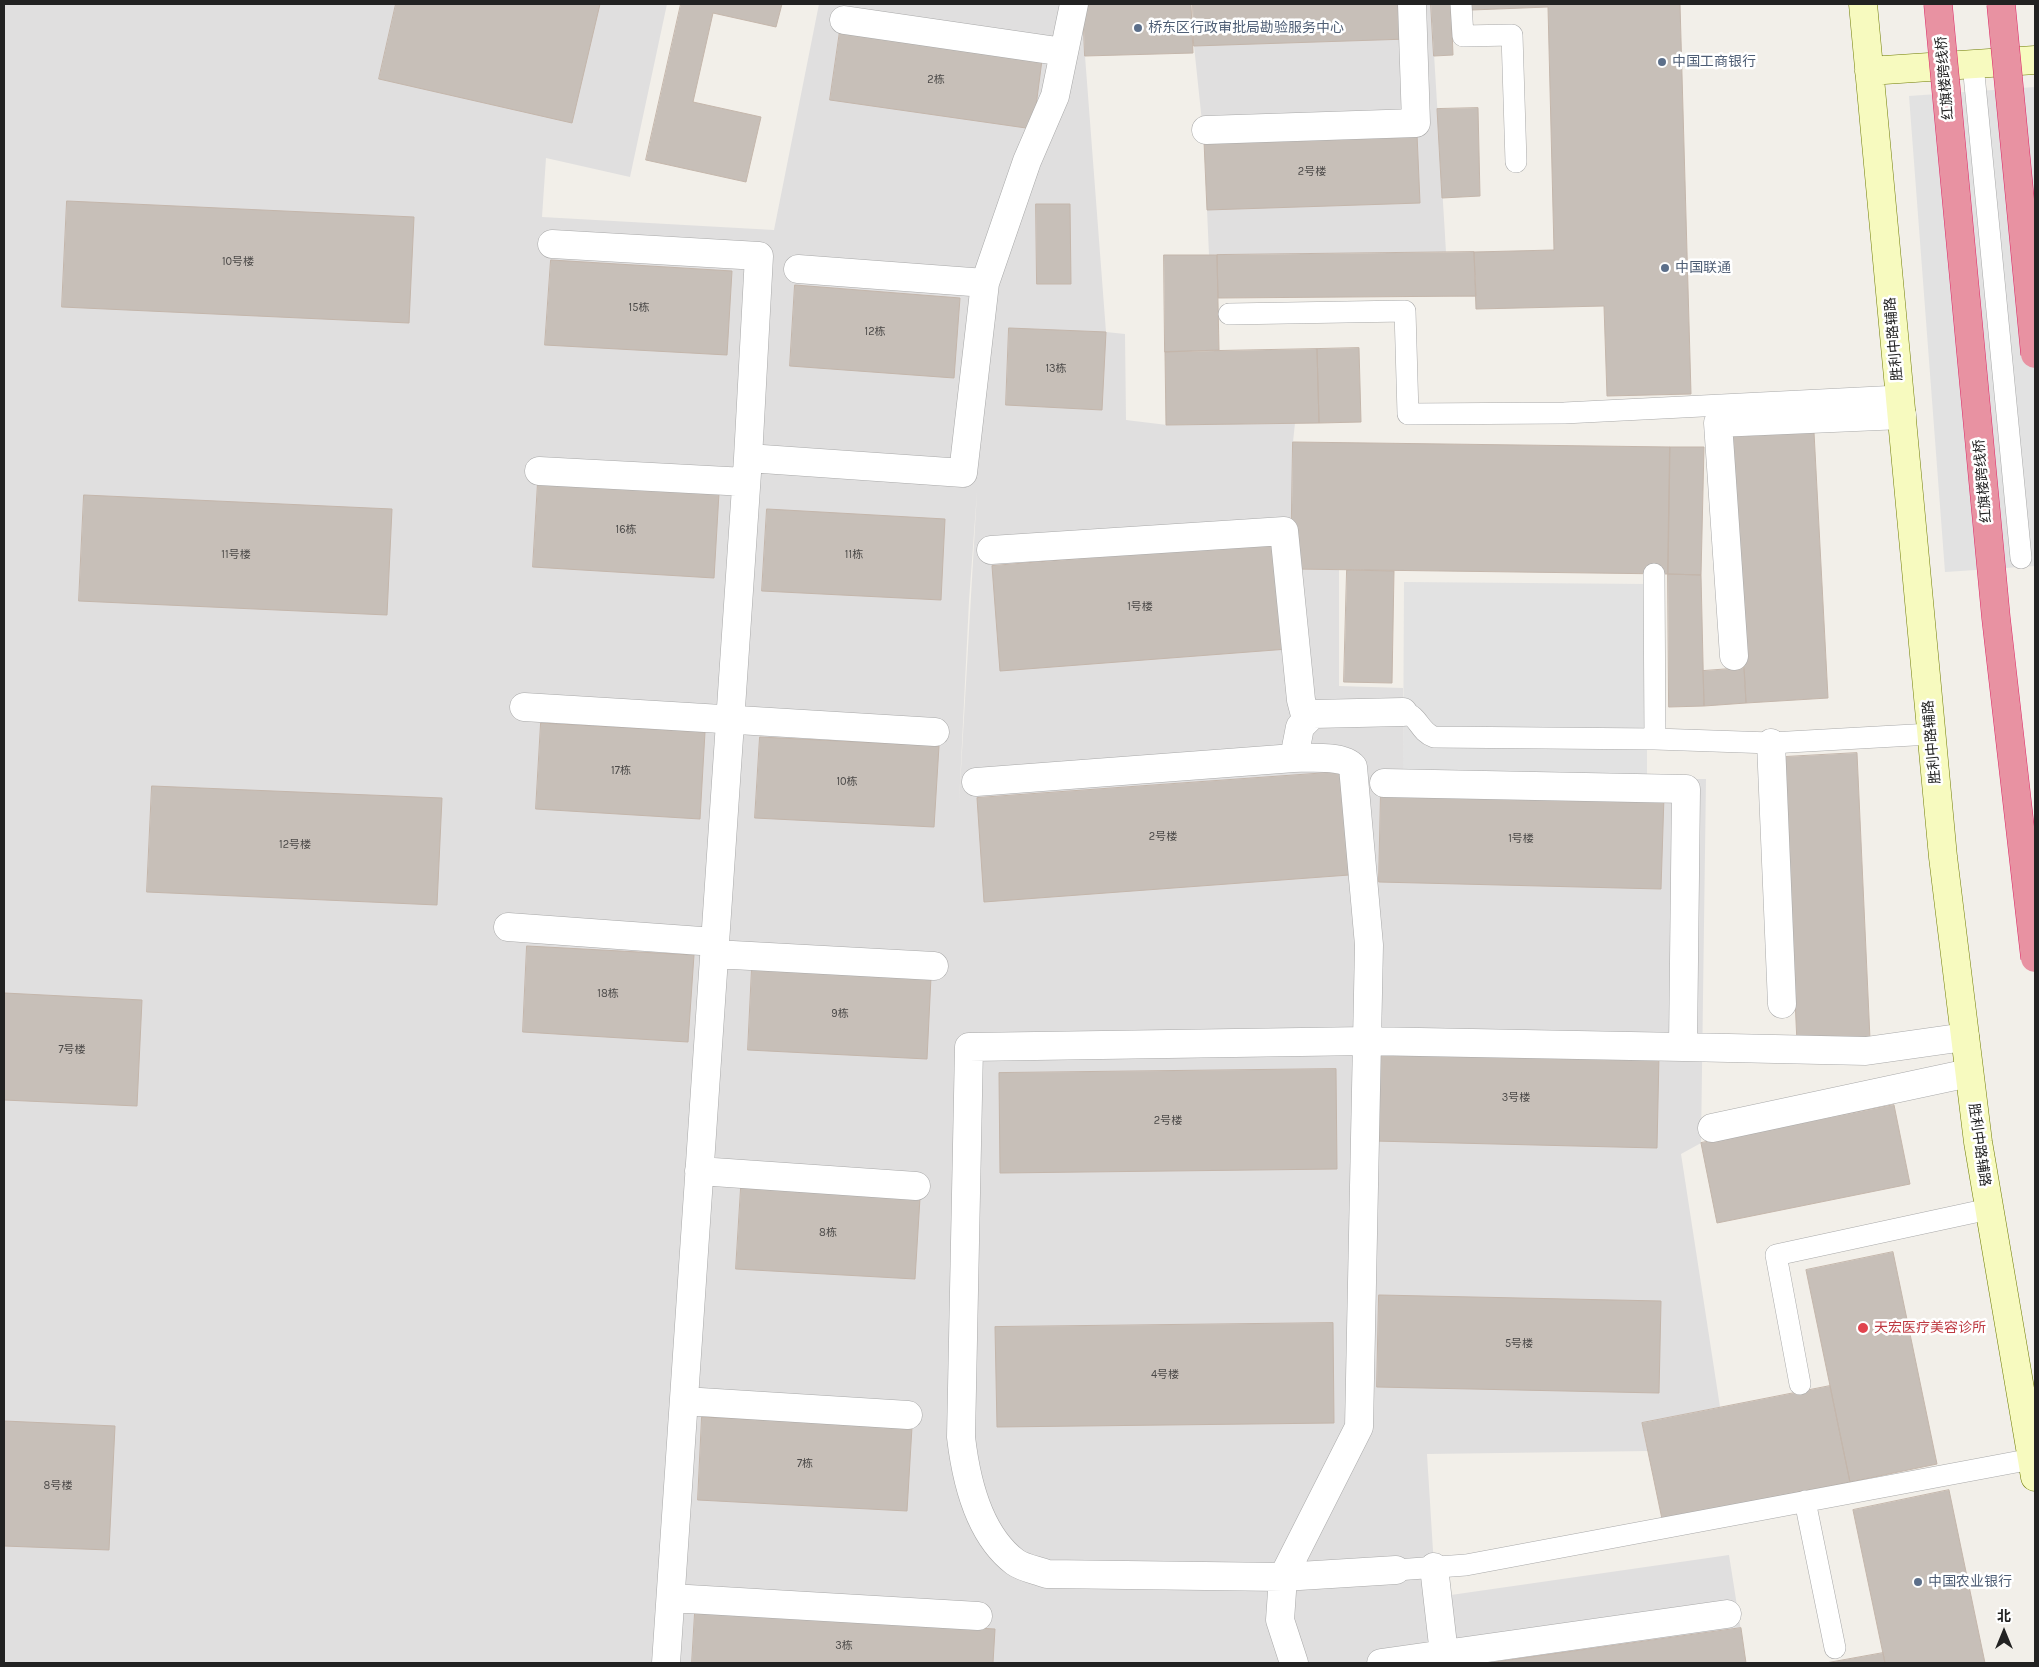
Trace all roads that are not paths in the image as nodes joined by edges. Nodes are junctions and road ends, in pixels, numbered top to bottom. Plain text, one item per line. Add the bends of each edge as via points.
1 (1074, 4) edge
2 (1412, 4) edge
3 (1461, 4) edge
4 (1863, 4) edge
5 (1938, 4) edge
6 (2001, 4) edge
7 (844, 20) dead end
8 (1064, 52) junction
9 (2035, 60) edge
10 (1973, 69) junction
11 (2035, 71) edge
12 (1870, 77) junction
13 (1206, 130) dead end
14 (1516, 162) dead end
15 (552, 244) dead end
16 (798, 269) dead end
17 (986, 283) junction
18 (1229, 314) dead end
19 (2035, 354) edge
20 (1901, 406) junction
21 (747, 470) junction
22 (539, 471) dead end
23 (991, 550) dead end
24 (2021, 558) dead end
25 (1654, 574) dead end
26 (1734, 656) dead end
27 (524, 707) dead end
28 (1403, 712) joint
29 (730, 719) junction
30 (1306, 719) junction
31 (935, 732) dead end
32 (1931, 734) junction
33 (1655, 739) junction
34 (1771, 743) junction
35 (1294, 758) junction
36 (976, 782) dead end
37 (1384, 783) dead end
38 (508, 928) dead end
39 (715, 948) junction
40 (2035, 958) edge
41 (934, 966) dead end
42 (1782, 1004) dead end
43 (1965, 1037) junction
44 (1367, 1041) junction
45 (1683, 1047) junction
46 (1969, 1073) junction
47 (1712, 1128) dead end
48 (700, 1171) junction
49 (916, 1186) dead end
50 (1989, 1209) junction
51 (1800, 1384) dead end
52 (684, 1401) junction
53 (908, 1415) dead end
54 (2034, 1468) edge
55 (1805, 1501) junction
56 (1434, 1567) junction
57 (1396, 1570) joint
58 (1283, 1577) junction
59 (671, 1598) junction
60 (1727, 1614) dead end
61 (978, 1616) dead end
62 (1835, 1648) dead end
63 (1444, 1654) junction
64 (666, 1663) edge
65 (1294, 1663) edge
66 (1381, 1663) edge

1 - 8 street
2 - 13 street via 1416,123
3 - 14 lane via 1462,36 1512,35
4 - 12 main road, 胜利中路辅路
5 - 40 highway, 红旗楼跨线桥, bridge via 1996,618
6 - 19 highway, bridge
7 - 8 street
8 - 17 street via 1055,96 1027,161
9 - 10 main road
10 - 11 main road
10 - 12 main road
10 - 24 lane
12 - 20 main road, 胜利中路辅路
15 - 21 street via 759,256
16 - 17 street
17 - 21 street via 963,473
18 - 20 lane via 1405,311 1408,414
20 - 26 street via 1718,423
20 - 32 main road, 胜利中路辅路
21 - 22 street
21 - 29 street
23 - 30 street via 1284,531 1300,700
25 - 33 lane
27 - 29 street
28 - 30 street via 1313,714
28 - 33 lane via 1415,717 1424,734 1434,737
29 - 31 street
29 - 39 street
30 - 35 street via 1300,727
32 - 34 lane
32 - 43 main road, 胜利中路辅路
33 - 34 lane
34 - 42 street
35 - 36 street
35 - 44 street via 1346,762 1353,767 1369,945
37 - 45 street via 1686,789
38 - 39 street
39 - 41 street
39 - 48 street
43 - 45 street via 1866,1051
43 - 46 main road, 胜利中路辅路
44 - 45 street
44 - 58 street via 1359,1427
44 - 58 street via 969,1047 961,1437 964,1470 979,1514 998,1545 1016,1563 1047,1574
46 - 47 street
46 - 50 main road, 胜利中路辅路
48 - 49 street
48 - 52 street
50 - 51 lane via 1776,1255
50 - 54 main road, 胜利中路辅路
52 - 53 street
52 - 59 street
54 - 55 lane
55 - 56 lane via 1466,1565
55 - 62 lane
56 - 57 lane
56 - 63 street
57 - 58 street
58 - 65 street via 1280,1620
59 - 61 street
59 - 64 street
60 - 63 street
63 - 66 street

